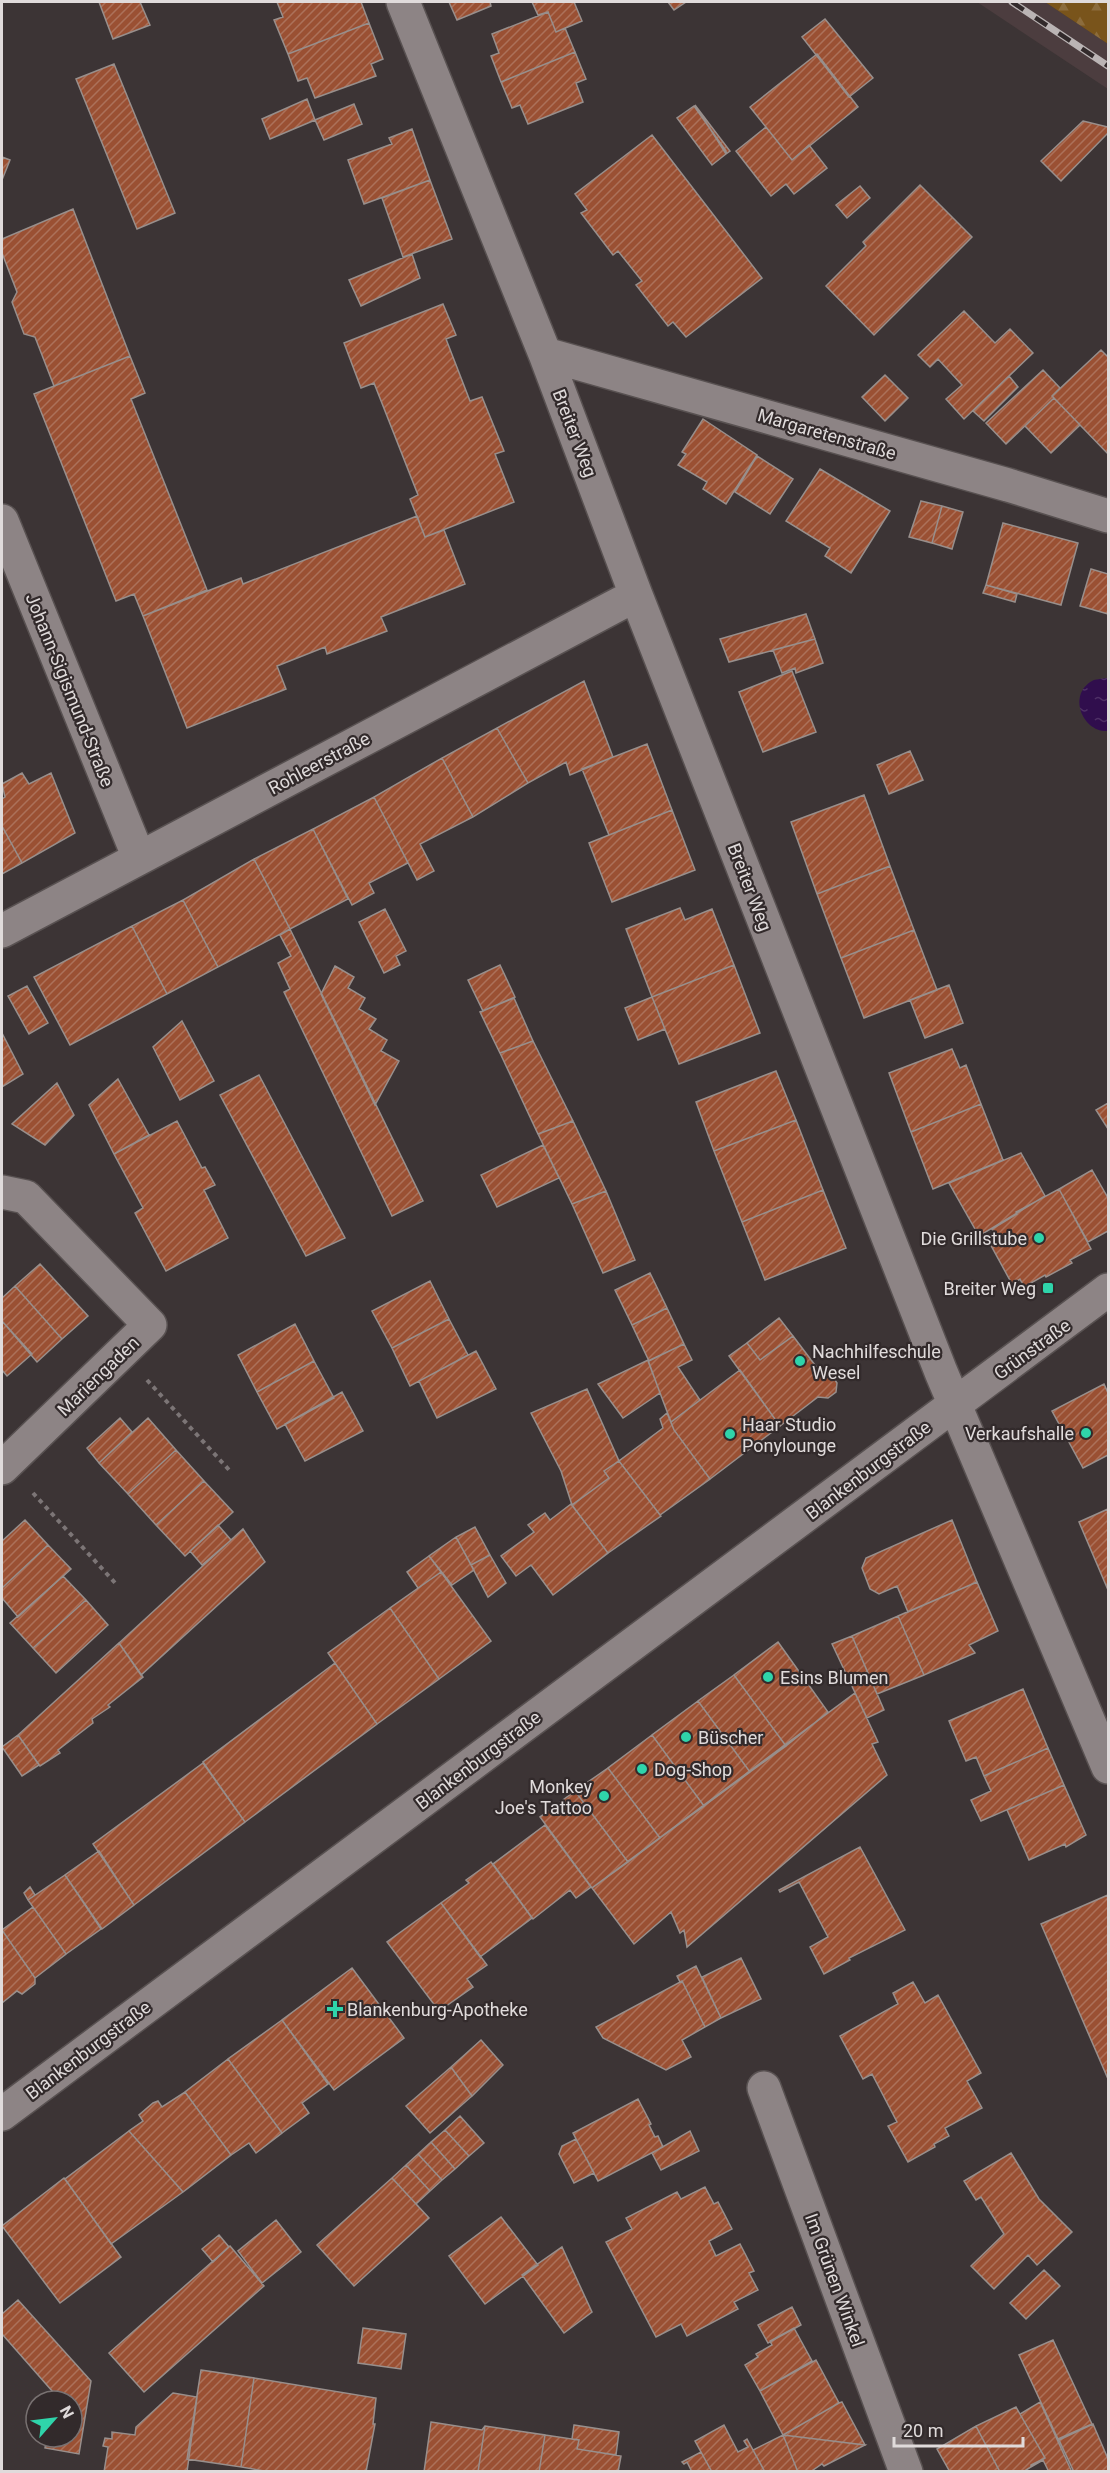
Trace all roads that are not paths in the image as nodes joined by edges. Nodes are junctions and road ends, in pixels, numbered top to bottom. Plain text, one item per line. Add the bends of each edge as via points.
1 (403, 2) edge
2 (545, 354) junction
3 (1108, 516) edge
4 (2, 521) edge
5 (636, 595) junction
6 (139, 858) junction
7 (2, 931) edge
8 (2, 1192) edge
9 (1108, 1290) edge
10 (954, 1406) junction
11 (4, 1466) edge
12 (1108, 1767) edge
13 (764, 2088) dead end
14 (2, 2114) edge
15 (906, 2472) edge

1 - 2 street, Breiter Weg
2 - 3 street, Margaretenstraße
2 - 5 street, Breiter Weg
4 - 6 street, Johann-Sigismund-Straße
5 - 6 street, Rohleerstraße
5 - 10 street, Breiter Weg
6 - 7 street, Rohleerstraße
8 - 11 street, Mariengaden via 26,1197 150,1326
9 - 10 street, Grünstraße
10 - 12 street, Breiter Weg
10 - 14 street, Blankenburgstraße
13 - 15 street, Im Grünen Winkel

